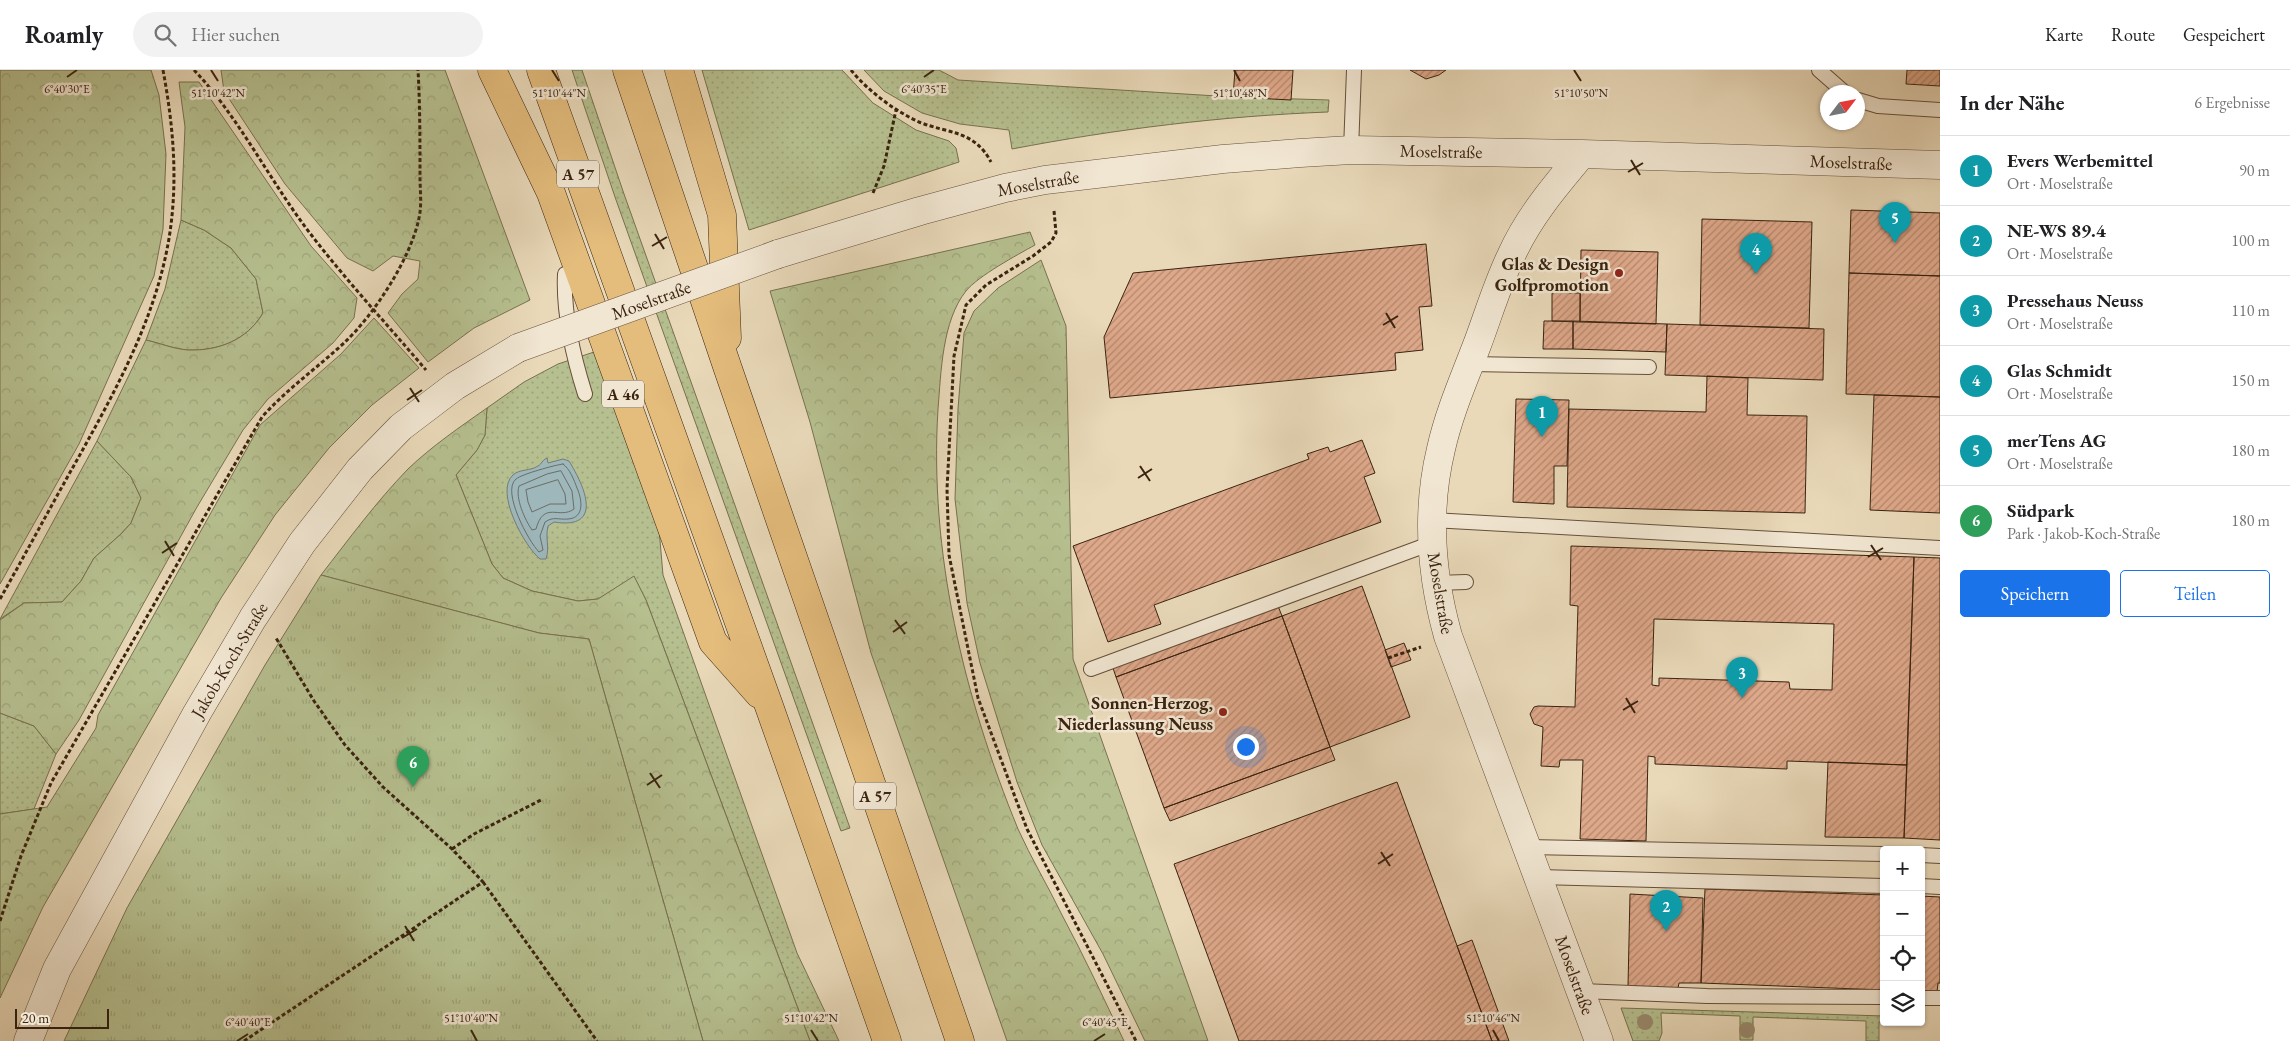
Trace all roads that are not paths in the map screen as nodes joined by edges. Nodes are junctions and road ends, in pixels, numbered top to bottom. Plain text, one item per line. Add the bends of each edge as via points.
1 (492, 70) edge
2 (541, 70) edge
3 (627, 70) edge
4 (679, 70) edge
5 (1354, 70) edge
6 (1819, 70) edge
7 (1834, 85) edge
8 (1865, 102) edge
9 (1940, 110) edge
10 (1351, 150) junction
11 (1582, 154) junction
12 (1940, 165) edge
13 (565, 274) dead end
14 (518, 348) joint
15 (1470, 364) junction
16 (1649, 367) dead end
17 (728, 369) junction
18 (585, 394) dead end
19 (1432, 532) junction
20 (1940, 548) edge
21 (1466, 582) dead end
22 (1436, 583) junction
23 (1090, 669) dead end
24 (769, 706) junction
25 (1528, 847) junction
26 (1880, 854) edge
27 (1925, 855) edge
28 (1940, 856) edge
29 (1538, 877) junction
30 (1880, 886) edge
31 (1925, 886) edge
32 (1940, 887) edge
33 (1581, 991) junction
34 (1880, 997) edge
35 (1925, 998) edge
36 (1940, 998) edge
37 (28, 1041) edge
38 (887, 1041) edge
39 (960, 1041) edge
40 (1599, 1041) edge

1 - 24 highway, A 46 via 551,193 712,642
2 - 24 highway, A 57
3 - 17 highway, A 57
4 - 17 highway via 722,215
5 - 10 lane
6 - 7 lane
8 - 9 lane via 1878,106
10 - 11 street, Moselstraße
10 - 14 street, Moselstraße, bridge via 1222,160 1045,180 1005,188 778,254
11 - 12 street, Moselstraße
11 - 15 street, Moselstraße via 1538,208 1511,256
13 - 18 lane via 564,294 576,365
14 - 37 street, Jakob-Koch-Straße via 455,386 401,427 360,469 302,543 197,713 57,969
15 - 16 lane
15 - 19 street, Moselstraße via 1441,448
17 - 39 highway, A 57
19 - 20 lane
19 - 22 street, Moselstraße
19 - 23 lane
21 - 22 lane
22 - 25 street, Moselstraße via 1448,636
24 - 38 highway, A 57
25 - 26 lane
25 - 29 street, Moselstraße
27 - 28 lane
29 - 30 lane
29 - 33 street, Moselstraße
31 - 32 lane
33 - 34 lane
33 - 40 street, Moselstraße
35 - 36 lane

